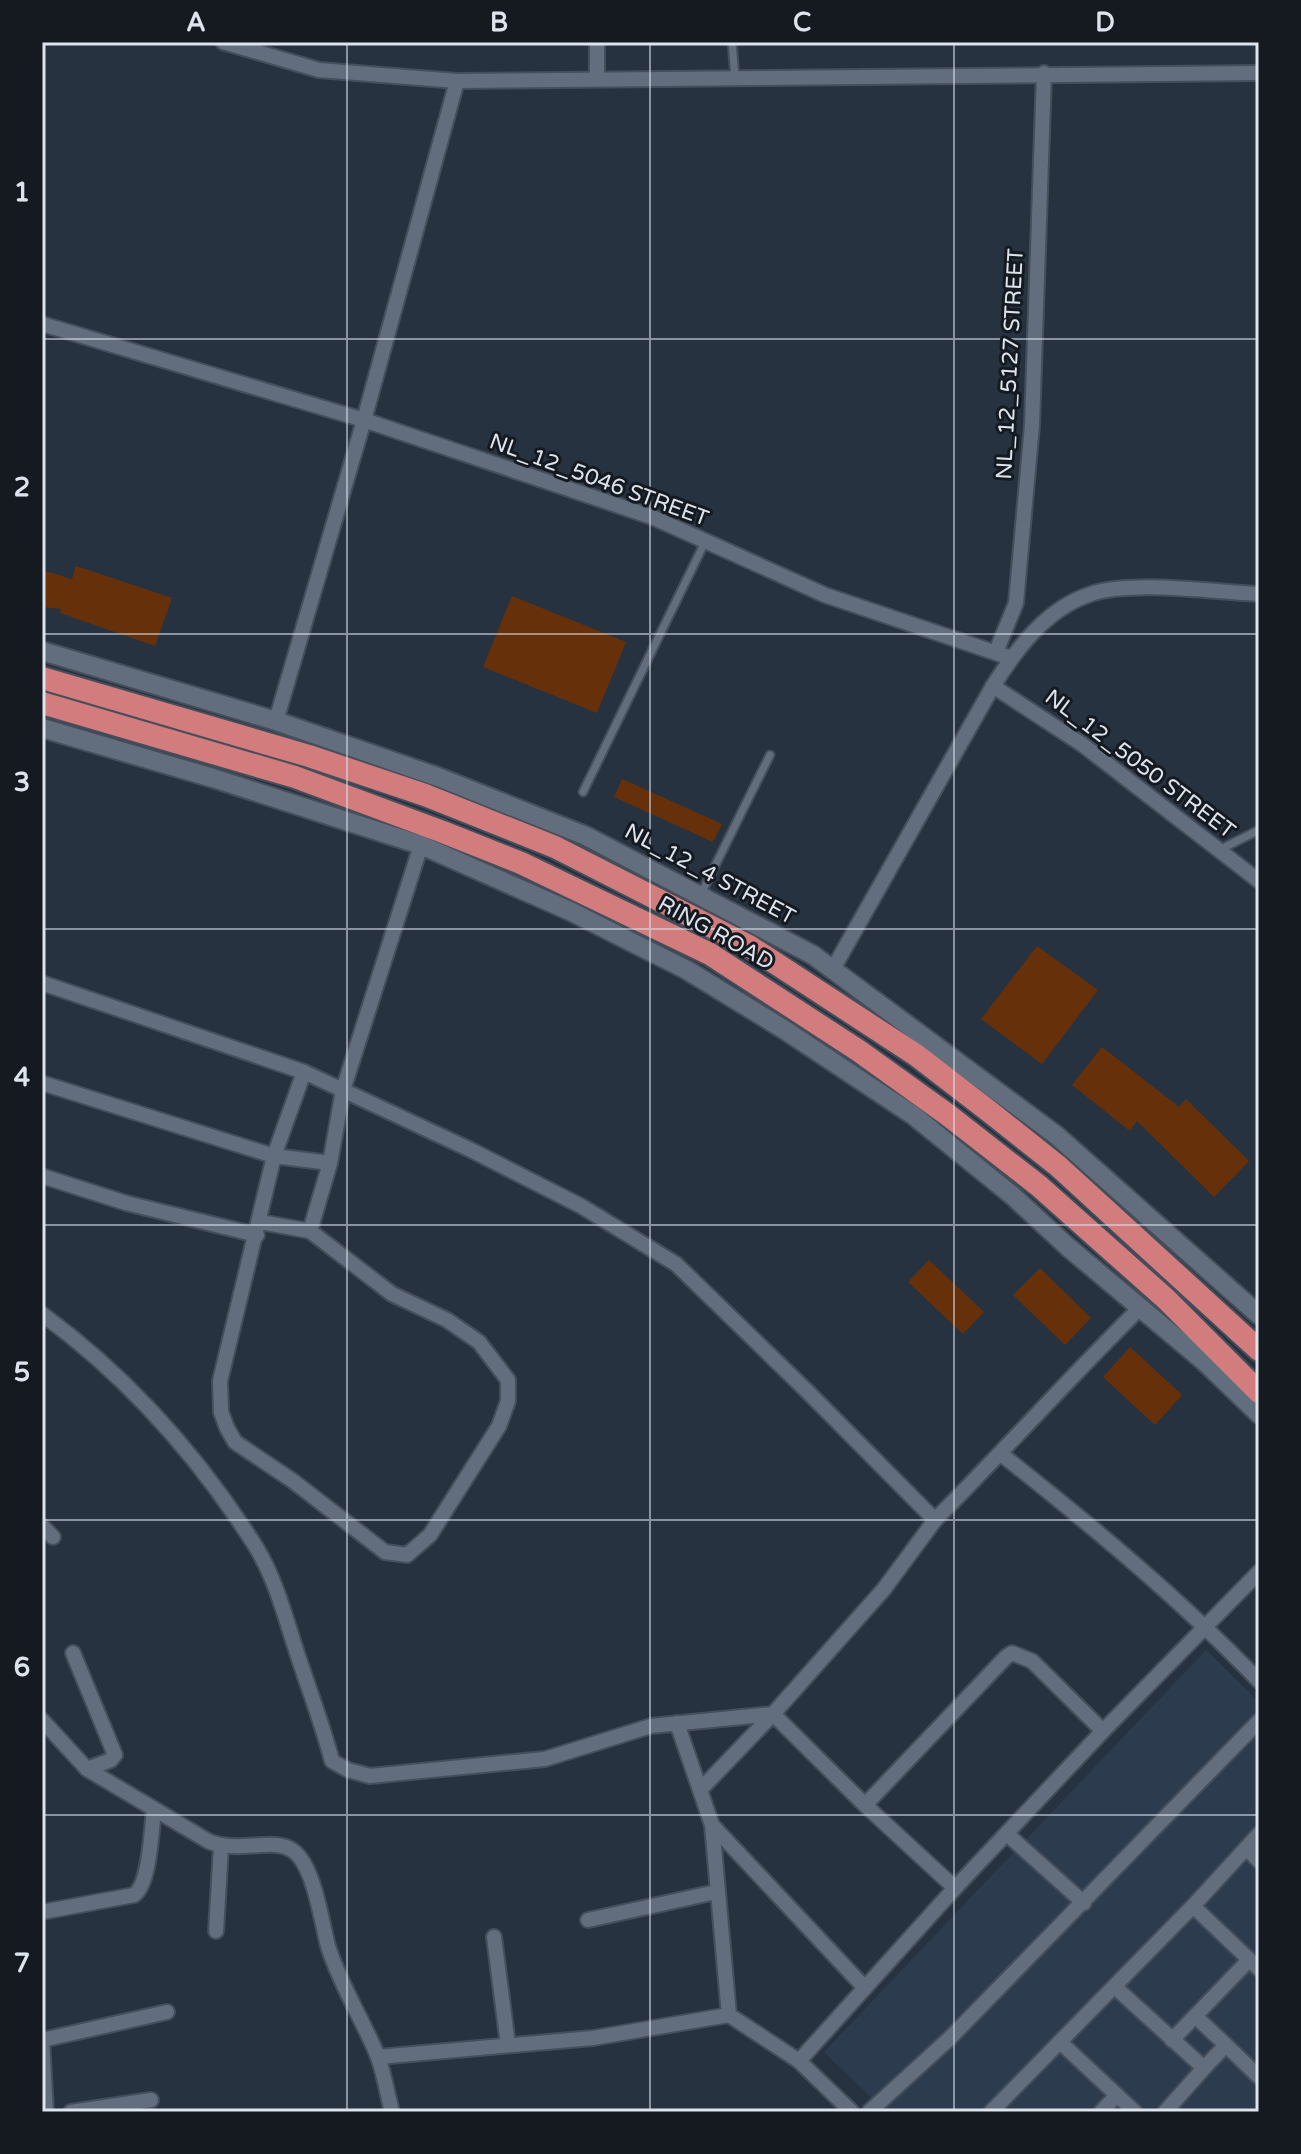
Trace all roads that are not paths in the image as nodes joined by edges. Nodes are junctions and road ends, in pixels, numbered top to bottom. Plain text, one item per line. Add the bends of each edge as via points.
1 (223, 42) edge
2 (597, 42) edge
3 (732, 42) edge
4 (1044, 73) junction
5 (1259, 73) edge
6 (735, 77) junction
7 (597, 79) junction
8 (457, 81) junction
9 (42, 324) edge
10 (364, 420) junction
11 (706, 541) junction
12 (1259, 594) edge
13 (42, 651) edge
14 (996, 652) junction
15 (1011, 658) junction
16 (42, 678) edge
17 (993, 686) junction
18 (42, 703) edge
19 (276, 721) junction
20 (42, 728) edge
21 (770, 755) dead end
22 (583, 792) dead end
23 (1259, 830) edge
24 (421, 845) junction
25 (1219, 850) junction
26 (1259, 881) edge
27 (700, 896) junction
28 (833, 969) junction
29 (42, 983) edge
30 (304, 1072) junction
31 (42, 1083) edge
32 (343, 1090) junction
33 (274, 1156) junction
34 (330, 1163) junction
35 (42, 1176) edge
36 (258, 1229) junction
37 (310, 1231) junction
38 (1140, 1308) junction
39 (42, 1314) edge
40 (1259, 1314) edge
41 (1259, 1350) edge
42 (1259, 1392) edge
43 (1259, 1414) edge
44 (1001, 1454) junction
45 (935, 1520) junction
46 (1259, 1572) edge
47 (1206, 1626) junction
48 (73, 1653) dead end
49 (1259, 1681) edge
50 (773, 1714) junction
51 (42, 1720) edge
52 (1259, 1721) edge
53 (677, 1723) junction
54 (1103, 1731) junction
55 (87, 1769) junction
56 (700, 1790) junction
57 (865, 1805) junction
58 (154, 1811) junction
59 (712, 1825) junction
60 (1007, 1834) junction
61 (1259, 1834) edge
62 (221, 1847) junction
63 (1246, 1848) junction
64 (1259, 1861) edge
65 (955, 1888) junction
66 (716, 1892) junction
67 (1084, 1903) junction
68 (1193, 1906) junction
69 (42, 1912) edge
70 (588, 1920) dead end
71 (216, 1931) dead end
72 (494, 1937) dead end
73 (1254, 1965) edge
74 (1115, 1987) junction
75 (865, 1988) junction
76 (167, 2012) dead end
77 (729, 2015) junction
78 (1195, 2016) junction
79 (42, 2040) edge
80 (1172, 2040) junction
81 (1060, 2042) junction
82 (508, 2045) junction
83 (1226, 2045) junction
84 (378, 2057) junction
85 (799, 2061) junction
86 (1204, 2068) junction
87 (1259, 2077) edge
88 (1117, 2095) junction
89 (151, 2100) dead end
90 (46, 2112) edge
91 (71, 2112) edge
92 (392, 2112) edge
93 (852, 2112) edge
94 (869, 2112) edge
95 (991, 2112) edge
96 (1101, 2112) edge
97 (1135, 2112) edge
98 (1165, 2112) edge

1 - 8 street via 319,70
2 - 7 street
3 - 6 lane
4 - 5 street
4 - 6 street
4 - 14 street, NL_12_5127 STREET via 1032,425 1016,603
6 - 7 street
7 - 8 street
8 - 10 street
9 - 10 street, NL_12_5046 STREET
10 - 11 street, NL_12_5046 STREET via 652,517
10 - 19 street
11 - 14 street, NL_12_5046 STREET via 825,595
11 - 22 lane
12 - 15 street via 1135,587 1093,593 1067,605
13 - 19 street, NL_12_4 STREET
14 - 15 street, NL_12_5046 STREET
15 - 17 street
16 - 41 highway, RING ROAD via 425,795 555,847 749,946 916,1055 1002,1121
17 - 25 street, NL_12_5050 STREET via 1083,745
17 - 28 street
18 - 42 highway, RING ROAD via 295,777 428,826 521,863 710,954 859,1051 1039,1186 1166,1299
19 - 27 street, NL_12_4 STREET via 586,836
20 - 24 street
21 - 27 lane
23 - 25 lane
24 - 32 street
24 - 38 street via 687,970 785,1030 913,1115
25 - 26 street, NL_12_5050 STREET
27 - 28 street, NL_12_4 STREET
28 - 40 street, NL_12_4 STREET via 1056,1135
29 - 30 street
30 - 32 street
30 - 33 street
31 - 33 street
32 - 34 street
32 - 45 street via 581,1206 676,1264
33 - 34 street
33 - 36 street
34 - 37 street
35 - 36 street via 126,1203
36 - 37 street
36 - 37 street via 220,1381 227,1428 235,1442 385,1552 407,1555 430,1535 499,1426 508,1401 508,1380 479,1342 392,1294
38 - 43 street
38 - 44 street
39 - 53 street via 135,1392 194,1460 257,1549 277,1591 332,1761 370,1776 545,1759
44 - 45 street
44 - 47 street
45 - 50 street via 884,1589
46 - 47 street
47 - 49 street
47 - 54 street
48 - 55 street via 115,1755
50 - 53 street
50 - 56 street
50 - 57 street
51 - 55 street
52 - 67 street
53 - 56 street
54 - 57 street via 1032,1661 1012,1653
54 - 60 street
55 - 58 street
56 - 59 street
57 - 65 street
58 - 62 street
58 - 69 street via 140,1891
59 - 66 street
59 - 75 street
60 - 65 street
60 - 67 street
61 - 63 street
62 - 71 street
62 - 84 street via 275,1844 301,1856 329,1949
63 - 64 street
63 - 68 street
65 - 75 street
66 - 70 street
66 - 77 street
67 - 94 street
68 - 73 street
68 - 74 street
72 - 82 street
73 - 78 street
74 - 80 street
74 - 81 street
75 - 85 street
76 - 79 street
77 - 82 street via 593,2038
77 - 85 street
78 - 80 street
78 - 83 street
79 - 90 street
80 - 86 street
81 - 88 street
81 - 95 street
82 - 84 street
83 - 86 street
83 - 87 street
84 - 92 street
85 - 93 street
86 - 98 street
88 - 96 street
88 - 97 street
89 - 91 street

